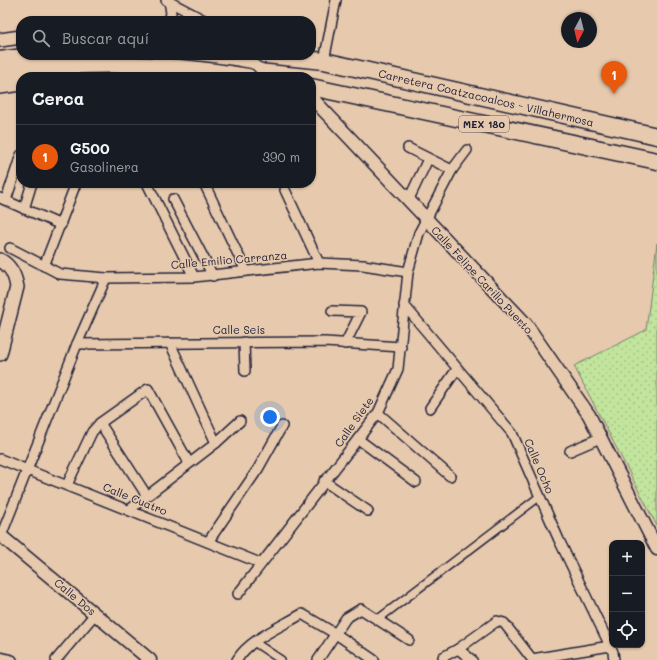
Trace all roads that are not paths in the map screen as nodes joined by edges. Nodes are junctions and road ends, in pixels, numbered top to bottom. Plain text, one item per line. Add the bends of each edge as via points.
1 (168, 0) edge
2 (336, 0) edge
3 (170, 16) edge
4 (197, 16) edge
5 (16, 38) edge
6 (0, 40) edge
7 (316, 51) edge
8 (16, 58) edge
9 (0, 60) edge
10 (316, 60) edge
11 (212, 72) edge
12 (0, 74) edge
13 (16, 85) edge
14 (0, 87) edge
15 (316, 88) edge
16 (316, 102) edge
17 (657, 136) edge
18 (408, 148) dead end
19 (467, 150) dead end
20 (428, 159) junction
21 (657, 161) edge
22 (16, 167) edge
23 (452, 170) junction
24 (30, 188) edge
25 (74, 188) edge
26 (150, 188) edge
27 (206, 188) edge
28 (285, 190) dead end
29 (3, 199) edge
30 (173, 199) dead end
31 (408, 200) junction
32 (24, 209) junction
33 (427, 220) junction
34 (61, 225) junction
35 (10, 248) dead end
36 (0, 260) edge
37 (320, 263) junction
38 (44, 266) junction
39 (246, 272) junction
40 (408, 272) junction
41 (213, 276) junction
42 (194, 277) junction
43 (106, 278) junction
44 (404, 305) junction
45 (332, 311) dead end
46 (244, 342) junction
47 (170, 343) junction
48 (77, 344) junction
49 (345, 344) junction
50 (401, 347) junction
51 (0, 354) edge
52 (457, 369) junction
53 (245, 371) dead end
54 (430, 408) dead end
55 (378, 413) junction
56 (240, 421) dead end
57 (100, 423) junction
58 (282, 426) dead end
59 (600, 438) junction
60 (358, 439) junction
61 (216, 444) junction
62 (570, 451) dead end
63 (0, 459) edge
64 (189, 463) junction
65 (26, 470) junction
66 (450, 476) dead end
67 (324, 481) junction
68 (416, 482) dead end
69 (67, 485) junction
70 (147, 496) junction
71 (539, 497) junction
72 (129, 510) junction
73 (368, 511) dead end
74 (0, 536) edge
75 (208, 542) junction
76 (657, 548) edge
77 (260, 563) junction
78 (238, 594) dead end
79 (95, 614) junction
80 (377, 620) junction
81 (336, 634) junction
82 (409, 640) dead end
83 (254, 642) junction
84 (609, 644) edge
85 (609, 646) edge
86 (611, 648) edge
87 (458, 649) junction
88 (0, 657) edge
89 (443, 657) dead end
90 (12, 660) edge
91 (56, 660) edge
92 (150, 660) edge
93 (237, 660) edge
94 (281, 660) edge
95 (318, 660) edge
96 (374, 660) edge
97 (472, 660) edge
98 (614, 660) edge

1 - 3 street
1 - 4 street
2 - 7 street
5 - 6 main road
8 - 9 highway
10 - 17 highway, Carretera Coatzacoalcos - Villahermosa / MEX 180
11 - 12 highway via 175,67 96,64
13 - 14 main road
15 - 21 highway, MEX 180
16 - 31 street, Calle Felipe Carillo Puerto
18 - 20 street
19 - 23 street, Calle Siete
20 - 23 street
20 - 31 street
22 - 29 street
23 - 33 street, Calle Siete
24 - 32 street
25 - 34 street
26 - 42 street
27 - 39 street
28 - 37 street
29 - 32 street
30 - 41 street
31 - 33 street, Calle Felipe Carillo Puerto
32 - 34 street
33 - 40 street, Calle Siete via 420,233
33 - 59 street, Calle Felipe Carillo Puerto via 526,324 589,415
34 - 38 street
35 - 38 street, Calle Emilio Carranza
36 - 51 main road via 13,271 17,286
37 - 39 street, Calle Emilio Carranza
37 - 40 street, Calle Emilio Carranza via 363,265
38 - 43 street, Calle Emilio Carranza via 60,274
39 - 41 street, Calle Emilio Carranza
40 - 44 street, Calle Siete
41 - 42 street, Calle Emilio Carranza
42 - 43 street, Calle Emilio Carranza
43 - 48 street
44 - 50 street, Calle Siete
44 - 52 street, Calle Ocho
45 - 49 street via 361,312
46 - 47 street, Calle Seis
46 - 49 street, Calle Seis
46 - 53 street
47 - 48 street, Calle Seis
47 - 61 street
48 - 65 street
49 - 50 street, Calle Seis
50 - 55 street, Calle Siete via 397,373
52 - 54 street
52 - 71 street, Calle Ocho via 512,433
55 - 60 street, Calle Siete
55 - 66 street
56 - 61 street
57 - 64 street via 148,389
57 - 69 street via 92,432
57 - 70 street
58 - 75 street via 258,469
59 - 62 street
59 - 76 street, Calle Felipe Carillo Puerto
60 - 67 street, Calle Siete
60 - 68 street
61 - 64 street
63 - 65 street, Calle Cuatro
64 - 70 street
65 - 69 street, Calle Cuatro
65 - 74 street
67 - 73 street
67 - 77 street, Calle Siete
69 - 72 street, Calle Cuatro
70 - 72 street
71 - 80 street
71 - 84 street, Calle Ocho
72 - 75 street, Calle Cuatro
74 - 79 street, Calle Dos
75 - 77 street, Calle Cuatro
77 - 78 street, Calle Siete
79 - 91 street
79 - 92 street, Calle Dos
80 - 81 street via 361,609 346,618
80 - 82 street
81 - 83 street via 302,614
81 - 95 street
81 - 96 street
83 - 93 street via 242,651
83 - 94 street
85 - 87 street via 532,659 501,621
86 - 98 street, Calle Ocho
87 - 89 street
87 - 97 street
88 - 90 street

